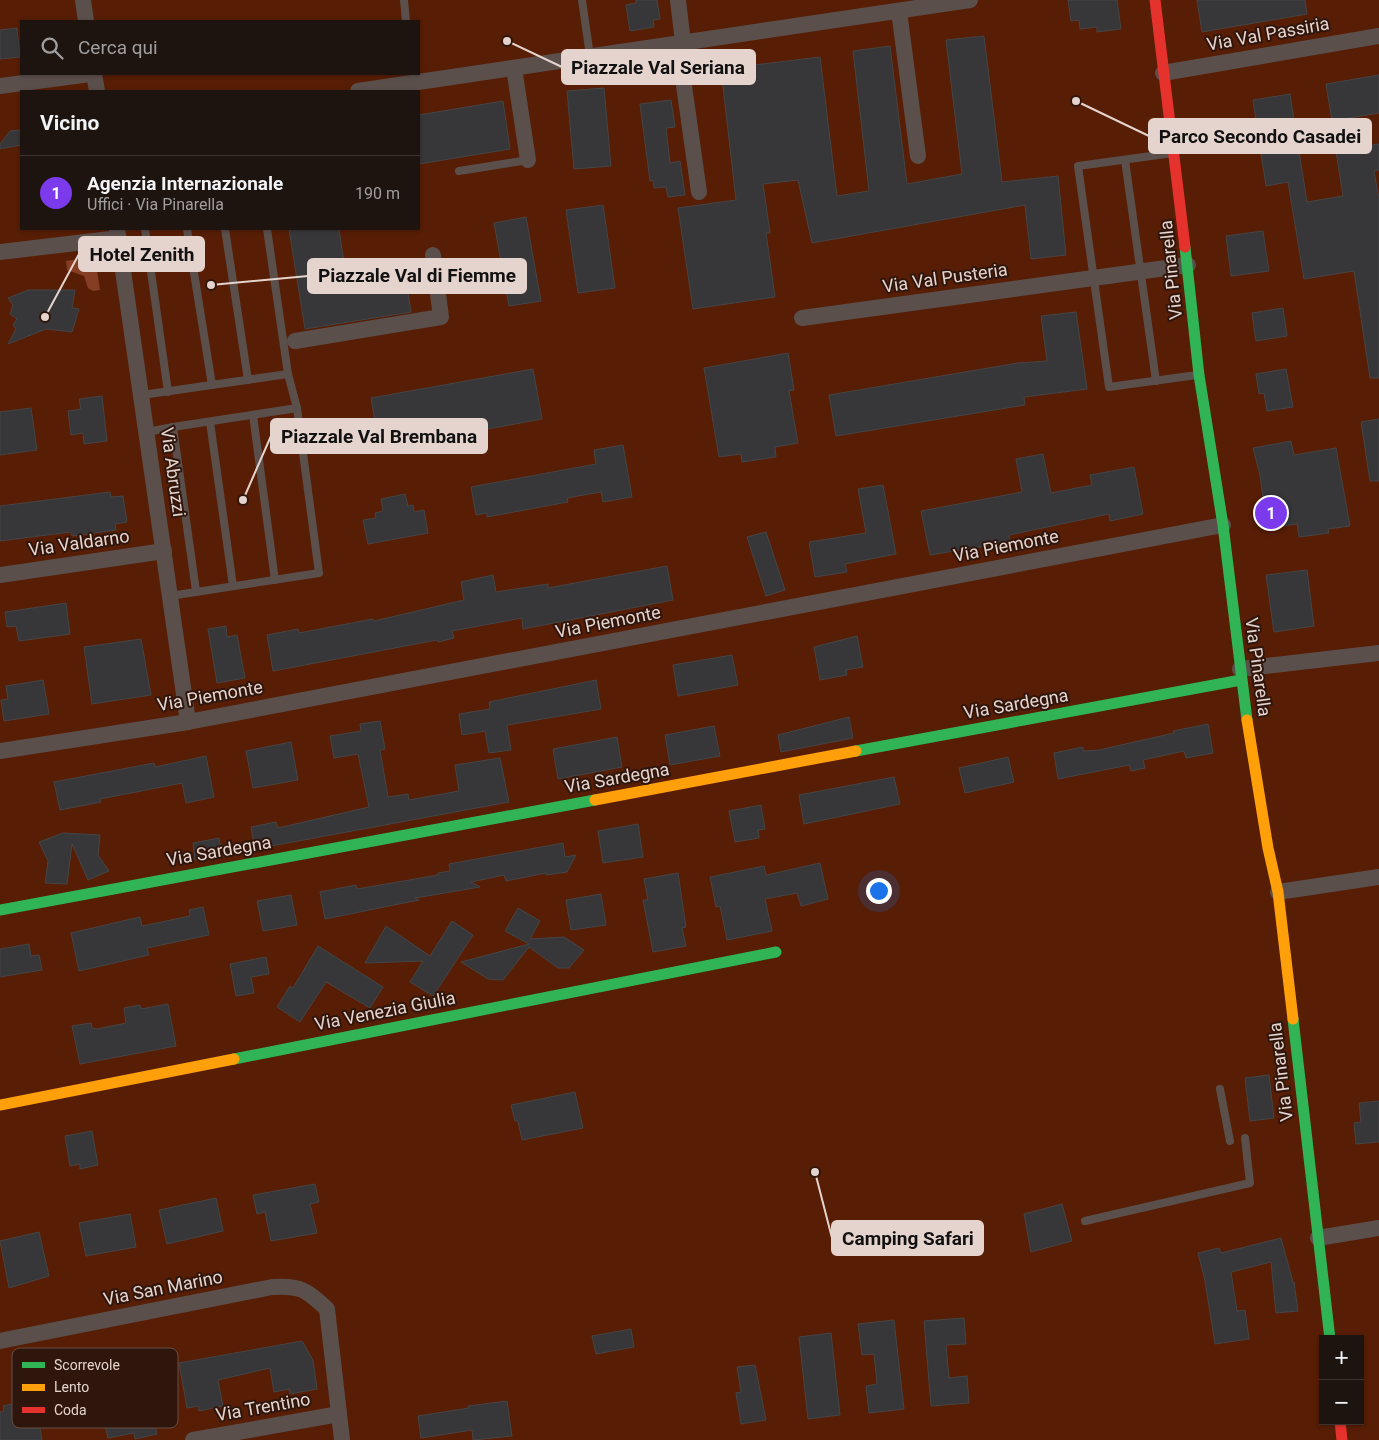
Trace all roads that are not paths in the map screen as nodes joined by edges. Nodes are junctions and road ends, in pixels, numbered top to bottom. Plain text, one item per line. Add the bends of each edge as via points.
1 (83, 0) edge
2 (404, 0) edge
3 (582, 0) edge
4 (678, 0) edge
5 (970, 0) edge
6 (1155, 0) edge
7 (899, 11) junction
8 (86, 20) edge
9 (406, 20) edge
10 (1379, 36) edge
11 (681, 43) junction
12 (590, 56) junction
13 (514, 68) junction
14 (1164, 73) junction
15 (82, 75) edge
16 (94, 75) edge
17 (414, 78) edge
18 (0, 86) edge
19 (97, 90) edge
20 (362, 90) edge
21 (1175, 153) junction
22 (918, 156) dead end
23 (528, 160) joint
24 (1126, 160) junction
25 (459, 170) dead end
26 (699, 192) dead end
27 (145, 230) edge
28 (187, 230) edge
29 (225, 230) edge
30 (267, 230) edge
31 (118, 233) edge
32 (0, 252) edge
33 (433, 255) dead end
34 (1188, 265) junction
35 (1141, 272) junction
36 (1094, 278) junction
37 (802, 318) dead end
38 (295, 341) dead end
39 (288, 374) junction
40 (1199, 375) junction
41 (248, 380) junction
42 (1156, 381) junction
43 (212, 385) junction
44 (168, 392) junction
45 (142, 395) junction
46 (297, 408) junction
47 (253, 415) junction
48 (210, 422) junction
49 (173, 427) junction
50 (147, 432) junction
51 (1223, 526) junction
52 (164, 551) junction
53 (0, 575) edge
54 (275, 580) junction
55 (232, 586) junction
56 (196, 591) junction
57 (170, 596) junction
58 (1379, 653) edge
59 (1240, 674) junction
60 (188, 722) junction
61 (0, 751) edge
62 (1379, 877) edge
63 (1278, 892) junction
64 (0, 910) edge
65 (776, 952) dead end
66 (1220, 1089) dead end
67 (0, 1105) edge
68 (1245, 1138) dead end
69 (1230, 1141) dead end
70 (1085, 1221) dead end
71 (1379, 1228) edge
72 (1318, 1238) junction
73 (1330, 1335) edge
74 (0, 1342) edge
75 (339, 1414) junction
76 (1340, 1425) edge
77 (193, 1440) edge
78 (342, 1440) edge
79 (1342, 1440) edge

1 - 8 street
2 - 9 lane
3 - 12 lane
4 - 11 street
5 - 7 street
6 - 14 street, Via Pinarella
7 - 11 street
7 - 22 street
10 - 14 street, Via Val Passiria
11 - 12 street
11 - 26 street
12 - 13 street
13 - 17 street
13 - 23 street
14 - 21 street, Via Pinarella
15 - 18 street
16 - 19 street
17 - 20 street
21 - 24 lane
21 - 34 street, Via Pinarella
23 - 25 lane
24 - 35 lane
24 - 36 lane via 1078,166
27 - 44 lane
28 - 43 lane
29 - 41 lane
30 - 39 lane
31 - 32 street
31 - 45 street, Via Abruzzi
33 - 38 street via 441,317
34 - 35 street, Via Val Pusteria
34 - 40 street, Via Pinarella
35 - 36 street, Via Val Pusteria
35 - 42 lane
36 - 37 street, Via Val Pusteria
36 - 42 lane via 1109,387
39 - 41 lane
39 - 46 lane
40 - 42 lane
40 - 51 street, Via Pinarella
41 - 43 lane
43 - 44 lane
44 - 45 lane
45 - 50 street, Via Abruzzi via 147,411
46 - 47 lane
46 - 54 lane via 319,573
47 - 48 lane
47 - 54 lane
48 - 49 lane
48 - 55 lane
49 - 50 lane
49 - 56 lane
50 - 52 street, Via Abruzzi
51 - 59 street, Via Pinarella
51 - 60 street, Via Piemonte
52 - 53 street, Via Valdarno
52 - 57 street, Via Abruzzi
54 - 55 lane
55 - 56 lane
56 - 57 lane
57 - 60 street, Via Abruzzi
58 - 59 street
59 - 63 street, Via Pinarella
59 - 64 street, Via Sardegna
60 - 61 street, Via Piemonte
62 - 63 street
63 - 72 street, Via Pinarella
65 - 67 street, Via Venezia Giulia
66 - 69 lane
68 - 70 lane via 1250,1183
71 - 72 street
72 - 73 street, Via Pinarella
74 - 75 street, Via San Marino via 272,1287 294,1286 311,1294 327,1309
75 - 77 street, Via Trentino
75 - 78 street
76 - 79 street

